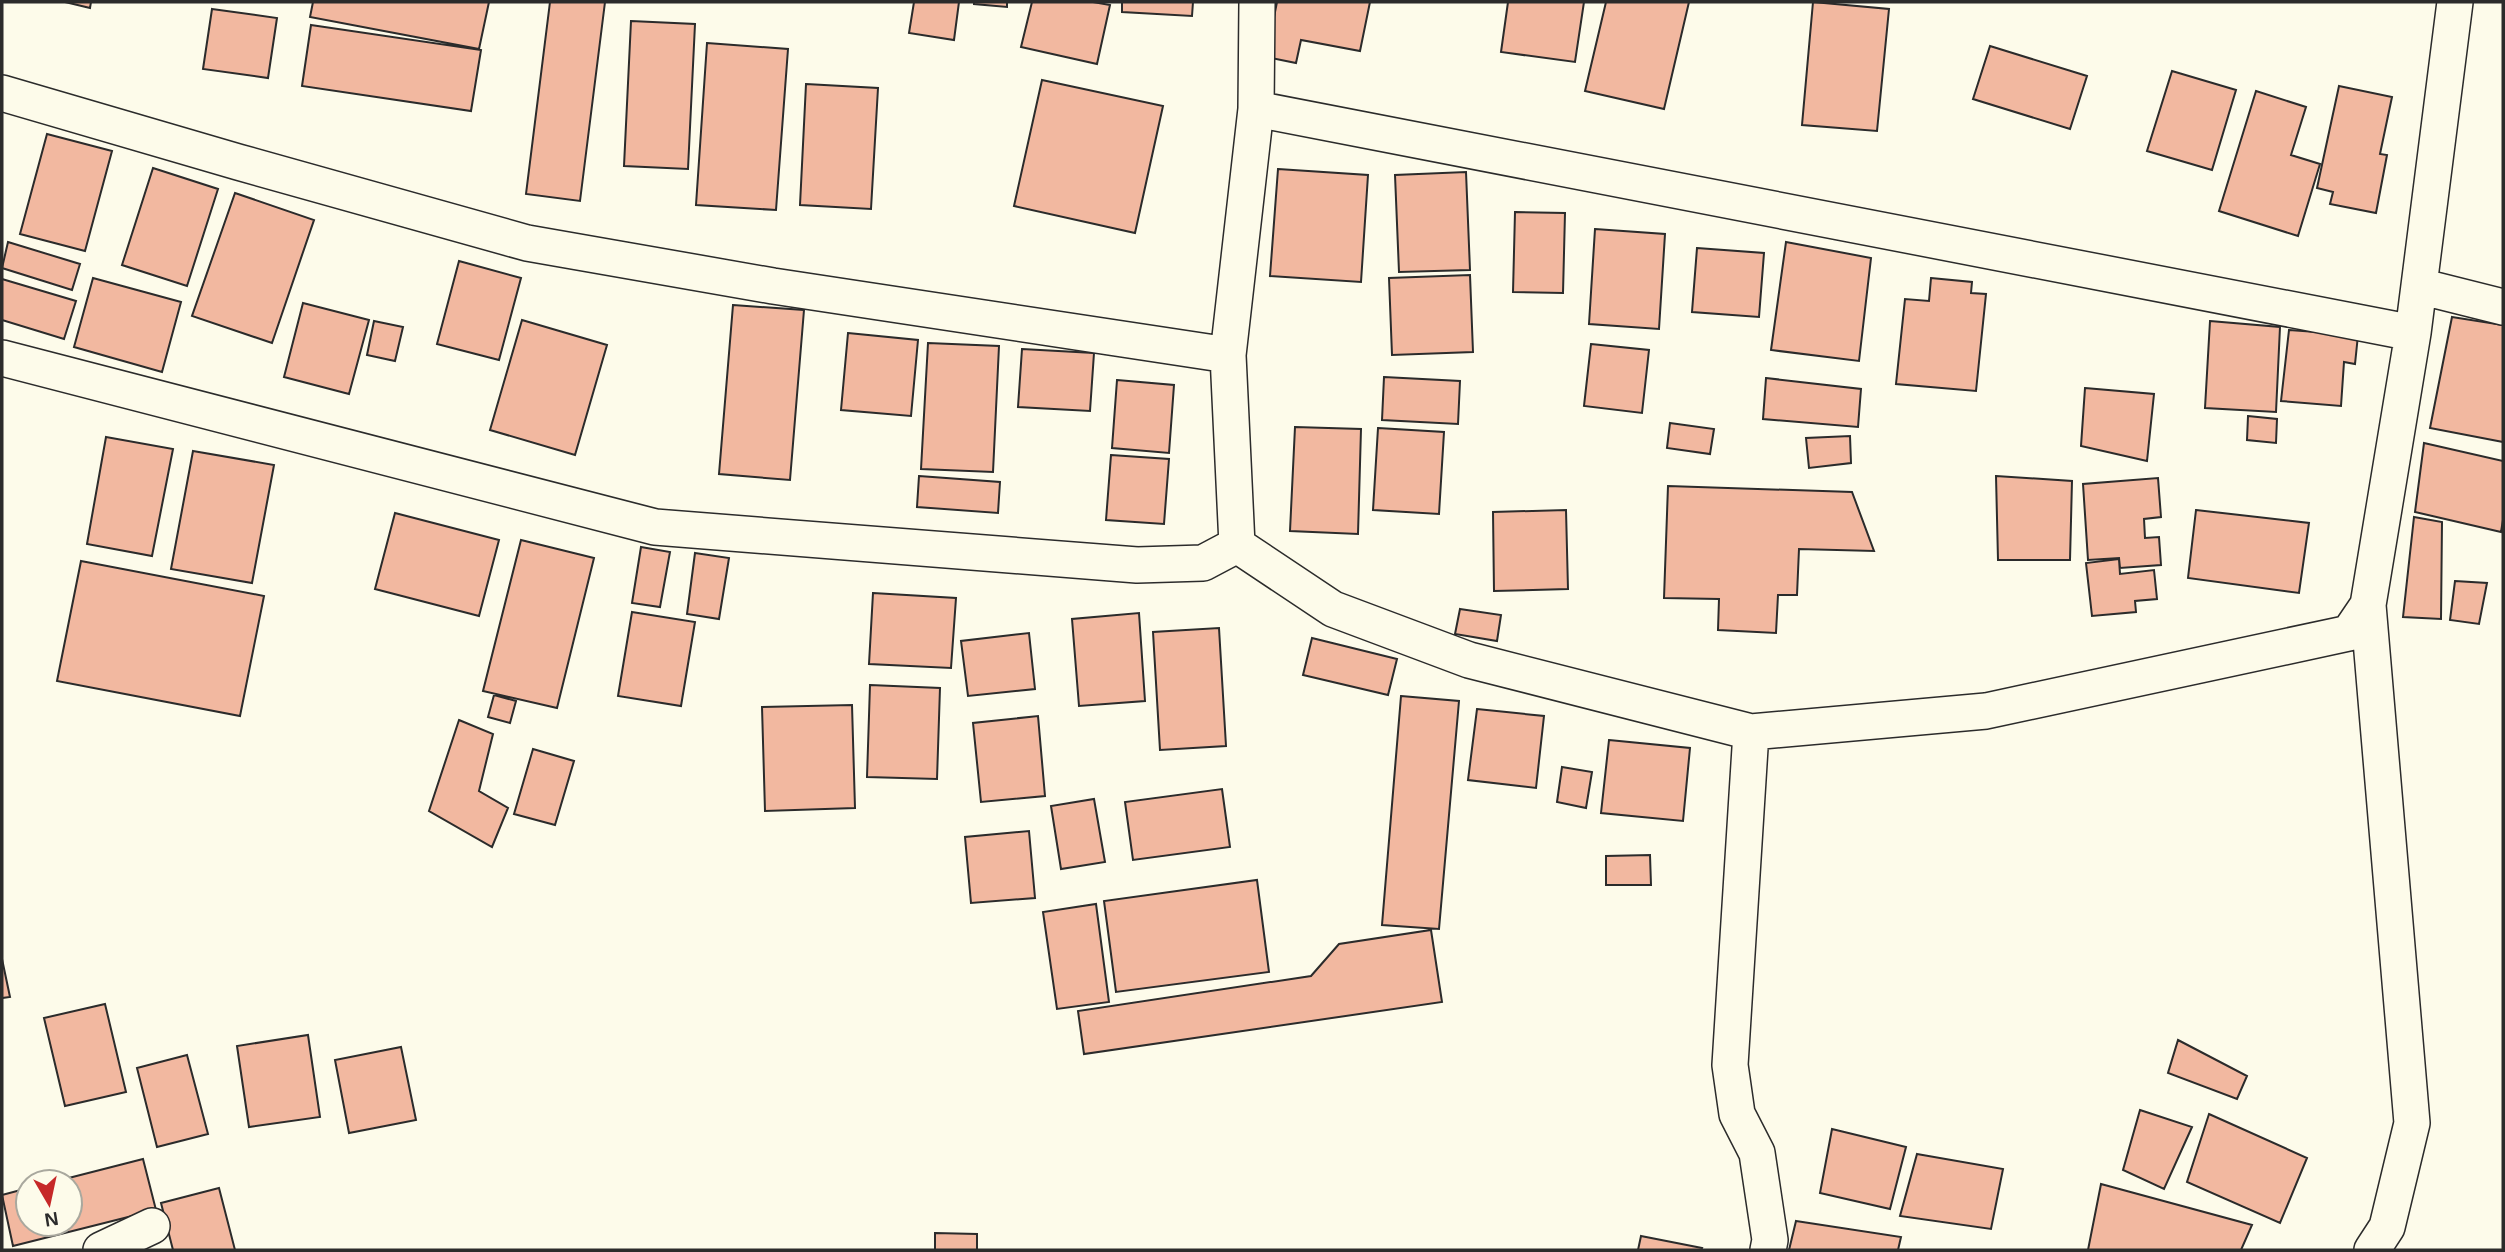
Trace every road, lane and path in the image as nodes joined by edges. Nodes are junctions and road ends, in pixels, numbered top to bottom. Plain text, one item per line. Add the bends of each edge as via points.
1 (1257, 2) edge
2 (2455, 2) edge
3 (2, 93) edge
4 (1256, 109) junction
5 (2419, 286) junction
6 (2503, 307) edge
7 (2413, 333) junction
8 (1228, 355) junction
9 (2, 358) edge
10 (1237, 545) junction
11 (2368, 605) junction
12 (1751, 732) junction
13 (152, 1226) dead end
14 (101, 1250) edge
15 (1768, 1250) edge
16 (2372, 1250) edge

1 - 4 street
2 - 5 street
3 - 8 street via 527,243 773,286
4 - 7 street
4 - 8 street
5 - 6 street
5 - 7 street
7 - 11 street
8 - 10 street
9 - 10 street via 655,527 1137,565 1203,563
10 - 12 street via 1333,609 1469,660
11 - 12 street via 2349,633 1986,711
11 - 16 street via 2412,1123 2387,1227
12 - 15 street via 1730,1065 1737,1114 1757,1153
13 - 14 street

